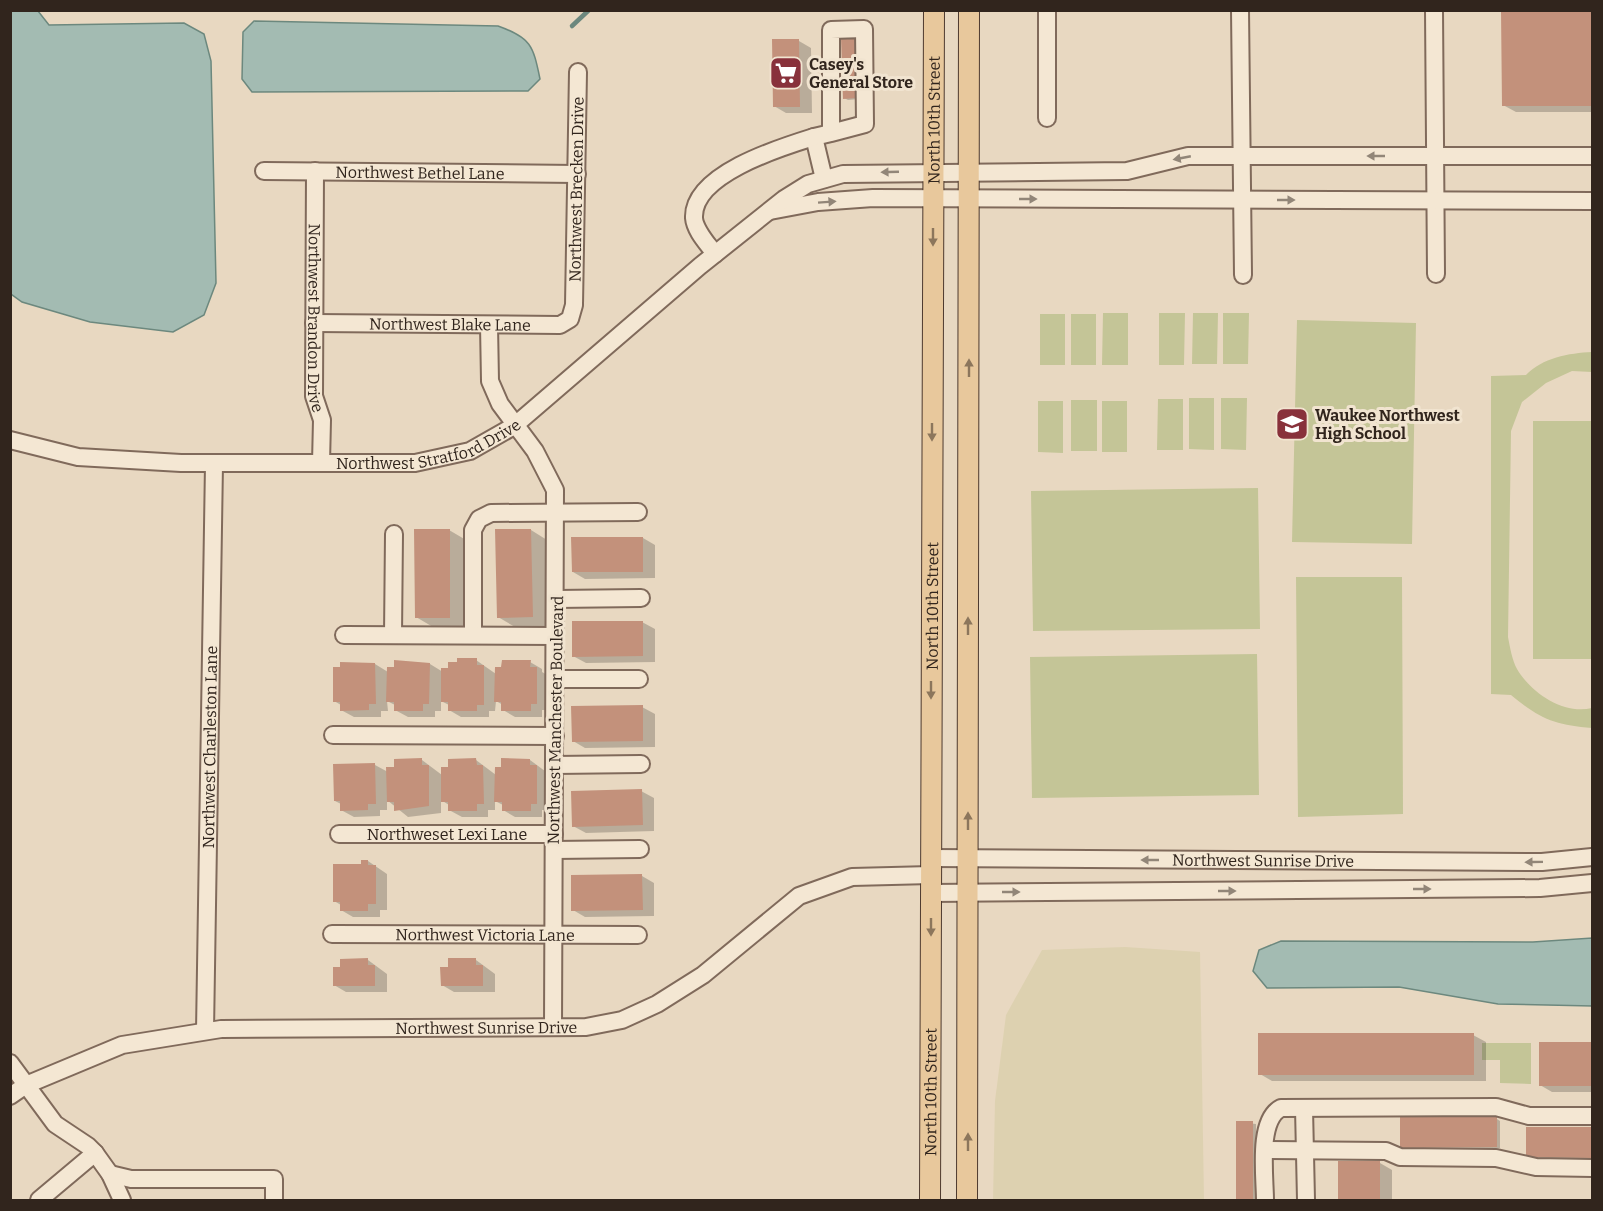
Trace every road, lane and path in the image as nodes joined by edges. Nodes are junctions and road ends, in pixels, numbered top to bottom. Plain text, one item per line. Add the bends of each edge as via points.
1 (934, 10) edge
2 (969, 10) edge
3 (1047, 10) edge
4 (1240, 10) edge
5 (1434, 10) edge
6 (578, 72) dead end
7 (1047, 118) dead end
8 (831, 133) junction
9 (814, 137) junction
10 (1435, 156) junction
11 (1593, 156) edge
12 (1241, 157) junction
13 (264, 171) dead end
14 (315, 171) junction
15 (933, 171) junction
16 (969, 172) junction
17 (577, 174) junction
18 (824, 179) junction
19 (933, 199) junction
20 (969, 199) junction
21 (1435, 200) junction
22 (1242, 201) junction
23 (1593, 201) edge
24 (770, 211) junction
25 (715, 254) junction
26 (1436, 273) dead end
27 (1243, 275) dead end
28 (574, 305) joint
29 (314, 323) junction
30 (489, 325) junction
31 (514, 426) junction
32 (10, 440) edge
33 (321, 463) junction
34 (214, 464) junction
35 (638, 512) dead end
36 (556, 513) junction
37 (394, 534) dead end
38 (641, 598) dead end
39 (556, 599) junction
40 (473, 634) junction
41 (344, 635) dead end
42 (393, 635) junction
43 (555, 636) junction
44 (639, 679) dead end
45 (556, 680) junction
46 (333, 735) dead end
47 (555, 736) junction
48 (641, 764) dead end
49 (555, 765) junction
50 (339, 834) dead end
51 (554, 842) junction
52 (640, 849) dead end
53 (1593, 857) edge
54 (968, 859) junction
55 (931, 876) junction
56 (1593, 883) edge
57 (968, 893) junction
58 (332, 934) dead end
59 (553, 935) junction
60 (638, 935) dead end
61 (553, 1027) junction
62 (206, 1031) junction
63 (10, 1063) edge
64 (27, 1084) junction
65 (10, 1096) edge
66 (1304, 1108) junction
67 (1593, 1116) edge
68 (1265, 1150) junction
69 (1306, 1150) junction
70 (95, 1154) junction
71 (1593, 1167) edge
72 (110, 1174) junction
73 (39, 1200) edge
74 (122, 1200) edge
75 (274, 1200) edge
76 (930, 1200) edge
77 (968, 1200) edge
78 (1265, 1200) edge
79 (1306, 1200) edge

1 - 15 main road, North 10th Street
2 - 16 main road
3 - 7 street
4 - 12 street
5 - 10 street
6 - 17 street, Northwest Brecken Drive
8 - 8 street via 831,30 864,29 865,124
8 - 9 street
9 - 18 street
9 - 25 street via 768,151 730,172 705,192 694,218
10 - 11 street, Northwest Stratford Drive
10 -> 12 street, Northwest Stratford Drive
10 - 21 street
12 -> 16 street, Northwest Stratford Drive via 1188,156 1127,171
12 - 22 street
13 - 14 street, Northwest Bethel Lane
14 - 17 street, Northwest Bethel Lane
14 - 29 street, Northwest Brandon Drive
15 - 16 street, Northwest Stratford Drive
15 -> 18 street, Northwest Stratford Drive via 843,174
15 - 19 main road, North 10th Street
16 - 20 main road
17 - 28 street, Northwest Brecken Drive
18 - 24 street, Northwest Stratford Drive via 808,184
19 - 20 street, Northwest Stratford Drive
24 -> 19 street, Northwest Stratford Drive via 818,202
19 -> 55 main road, North 10th Street
20 -> 22 street, Northwest Stratford Drive
54 -> 20 main road
22 -> 21 street, Northwest Stratford Drive
21 - 23 street, Northwest Stratford Drive
21 - 26 street
22 - 27 street
24 - 25 street, Northwest Stratford Drive
25 - 31 street, Northwest Stratford Drive
28 - 30 street, Northwest Blake Lane via 570,319 560,325
29 - 30 street, Northwest Blake Lane
29 - 33 street, Northwest Brandon Drive via 314,396 322,420
30 - 31 street, Northwest Manchester Boulevard via 490,381
31 - 33 street, Northwest Stratford Drive via 470,451 415,463
31 - 36 street, Northwest Manchester Boulevard via 546,470 555,490
32 - 34 street, Northwest Stratford Drive via 78,457
33 - 34 street, Northwest Stratford Drive
34 - 62 street, Northwest Charleston Lane
35 - 36 street
36 - 39 street, Northwest Manchester Boulevard
36 - 40 street via 491,513 479,519 472,530
37 - 42 street
38 - 39 street
39 - 43 street, Northwest Manchester Boulevard
40 - 42 street
40 - 43 street
41 - 42 street
43 - 45 street, Northwest Manchester Boulevard
44 - 45 street
45 - 47 street, Northwest Manchester Boulevard
46 - 47 street
47 - 49 street, Northwest Manchester Boulevard
48 - 49 street
49 - 51 street, Northwest Manchester Boulevard
50 - 51 street, Northweset Lexi Lane
51 - 52 street, Northweset Lexi Lane
51 - 59 street, Northwest Manchester Boulevard
53 -> 54 street, Northwest Sunrise Drive via 1542,862
54 - 55 street, Northwest Sunrise Drive
54 - 57 main road
55 - 57 street, Northwest Sunrise Drive
55 - 61 street, Northwest Sunrise Drive via 852,877 799,896 703,975 657,1004 622,1020 586,1027
55 -> 76 main road, North 10th Street
57 -> 56 street, Northwest Sunrise Drive via 1540,888
77 -> 57 main road
58 - 59 street, Northwest Victoria Lane
59 - 60 street, Northwest Victoria Lane
59 - 61 street, Northwest Manchester Boulevard
61 - 62 street, Northwest Sunrise Drive
62 - 64 street, Northwest Sunrise Drive via 122,1045
63 - 64 street
64 - 65 street, Northwest Sunrise Drive
64 - 70 street via 55,1124
66 - 67 street via 1496,1107 1529,1116
66 - 68 street via 1273,1112 1264,1136
66 - 69 street
68 - 69 street
68 - 78 street
69 - 71 street via 1386,1151 1400,1157 1496,1158 1536,1167
69 - 79 street
70 - 72 street
70 - 73 street
72 - 74 street
72 - 75 street via 131,1179 274,1179

